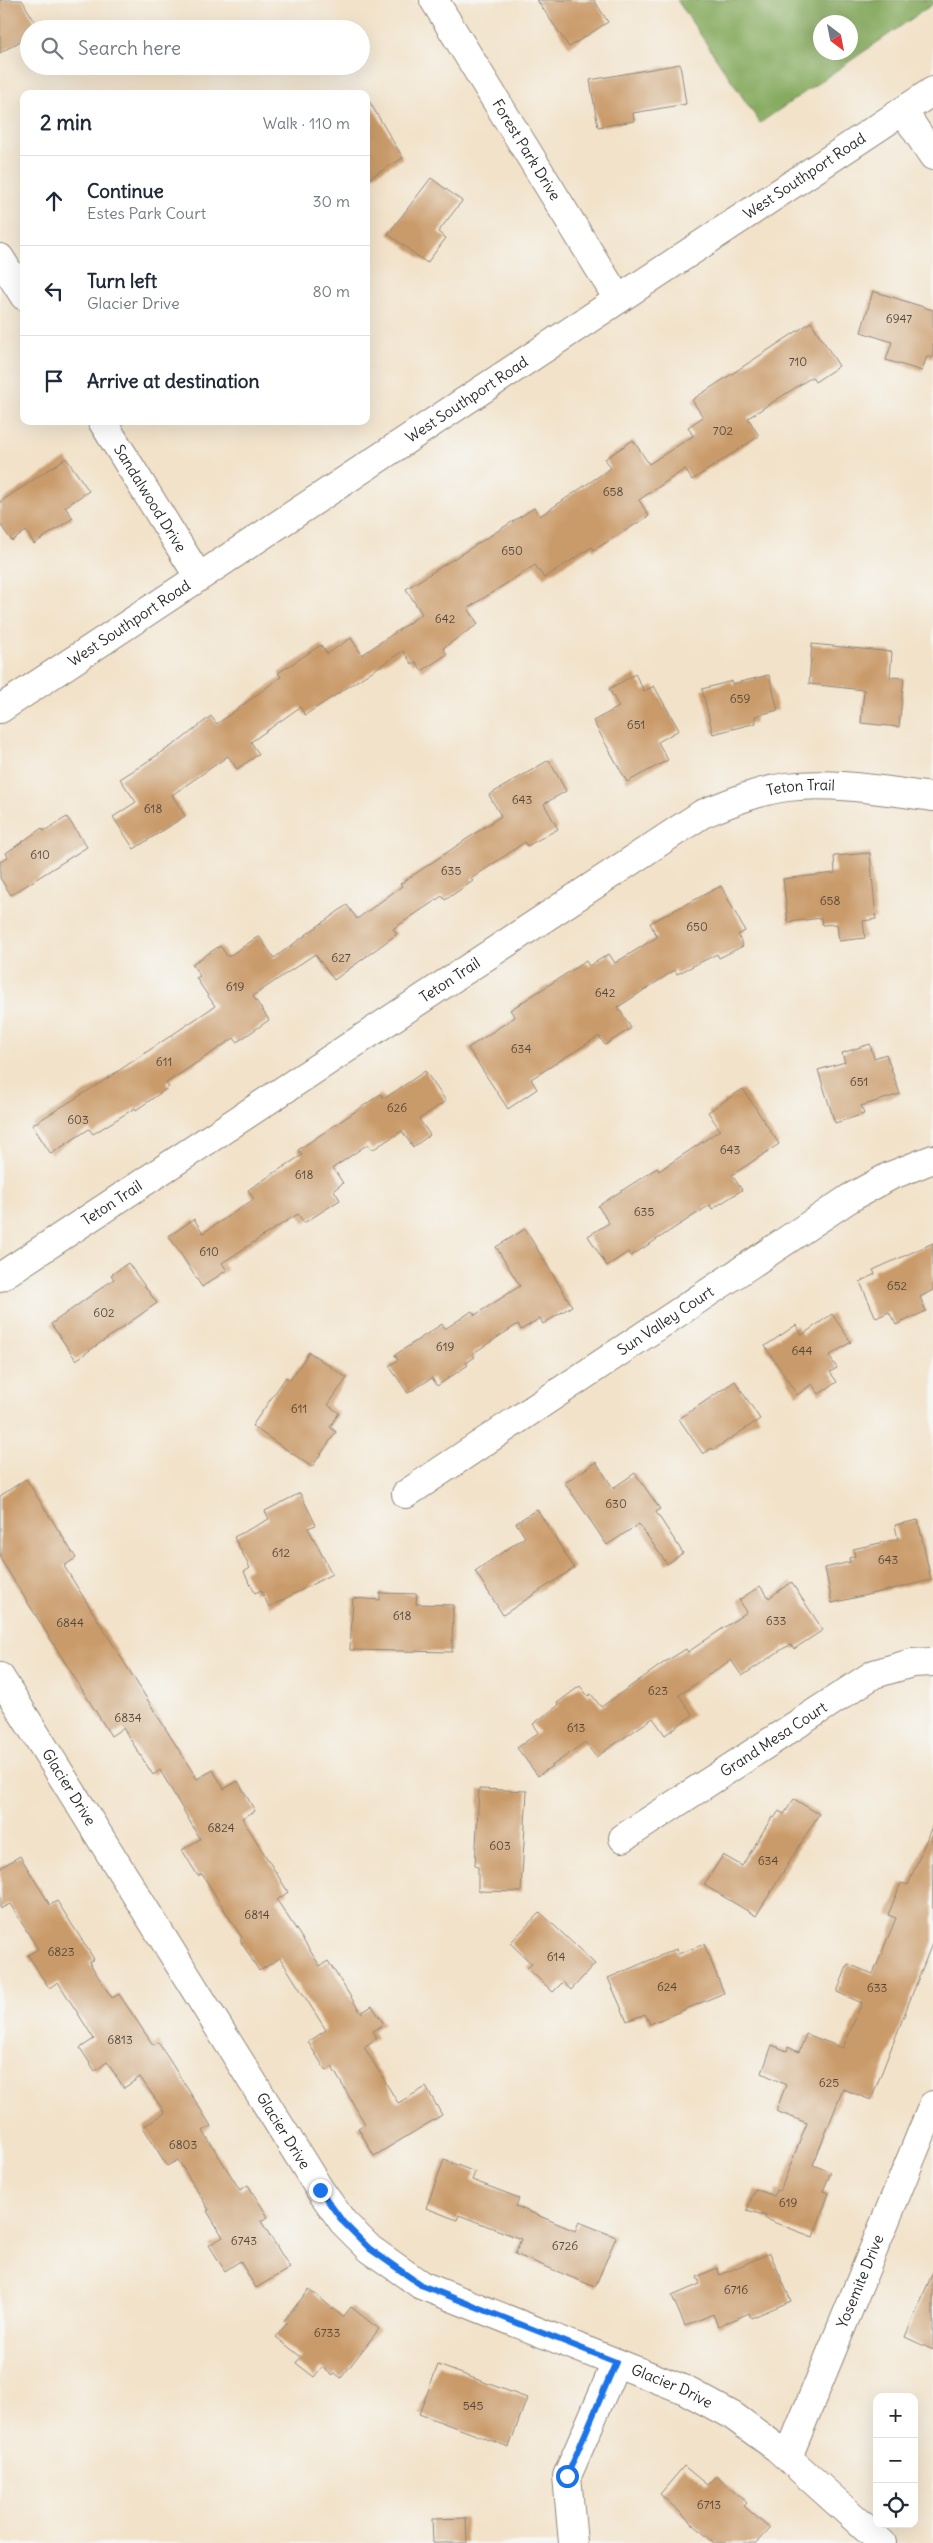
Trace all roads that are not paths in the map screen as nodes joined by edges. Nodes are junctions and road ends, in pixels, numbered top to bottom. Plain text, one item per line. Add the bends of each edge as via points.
1 (434, 0) edge
2 (933, 91) edge
3 (903, 111) junction
4 (933, 156) edge
5 (0, 258) edge
6 (20, 290) edge
7 (618, 299) junction
8 (104, 425) edge
9 (198, 576) junction
10 (0, 709) edge
11 (933, 797) edge
12 (933, 1159) edge
13 (0, 1277) edge
14 (406, 1494) dead end
15 (933, 1662) edge
16 (0, 1677) edge
17 (623, 1838) dead end
18 (933, 2105) edge
19 (616, 2362) junction
20 (788, 2457) junction
21 (574, 2543) edge
22 (882, 2543) edge

1 - 7 street, Forest Park Drive
2 - 3 street, West Southport Road
3 - 4 street
3 - 7 street, West Southport Road
5 - 6 street
7 - 9 street, West Southport Road
8 - 9 street, Sandalwood Drive
9 - 10 street, West Southport Road
11 - 13 street, Teton Trail via 836,785 786,787 749,795 702,814
12 - 14 street, Sun Valley Court via 890,1176 850,1198
15 - 17 street, Grand Mesa Court via 912,1663 874,1674
16 - 19 street, Glacier Drive via 320,2190 352,2231 378,2256 421,2285
18 - 20 street, Yosemite Drive
19 - 20 street, Glacier Drive via 709,2402 745,2423
19 - 21 street via 567,2476
20 - 22 street, Glacier Drive

